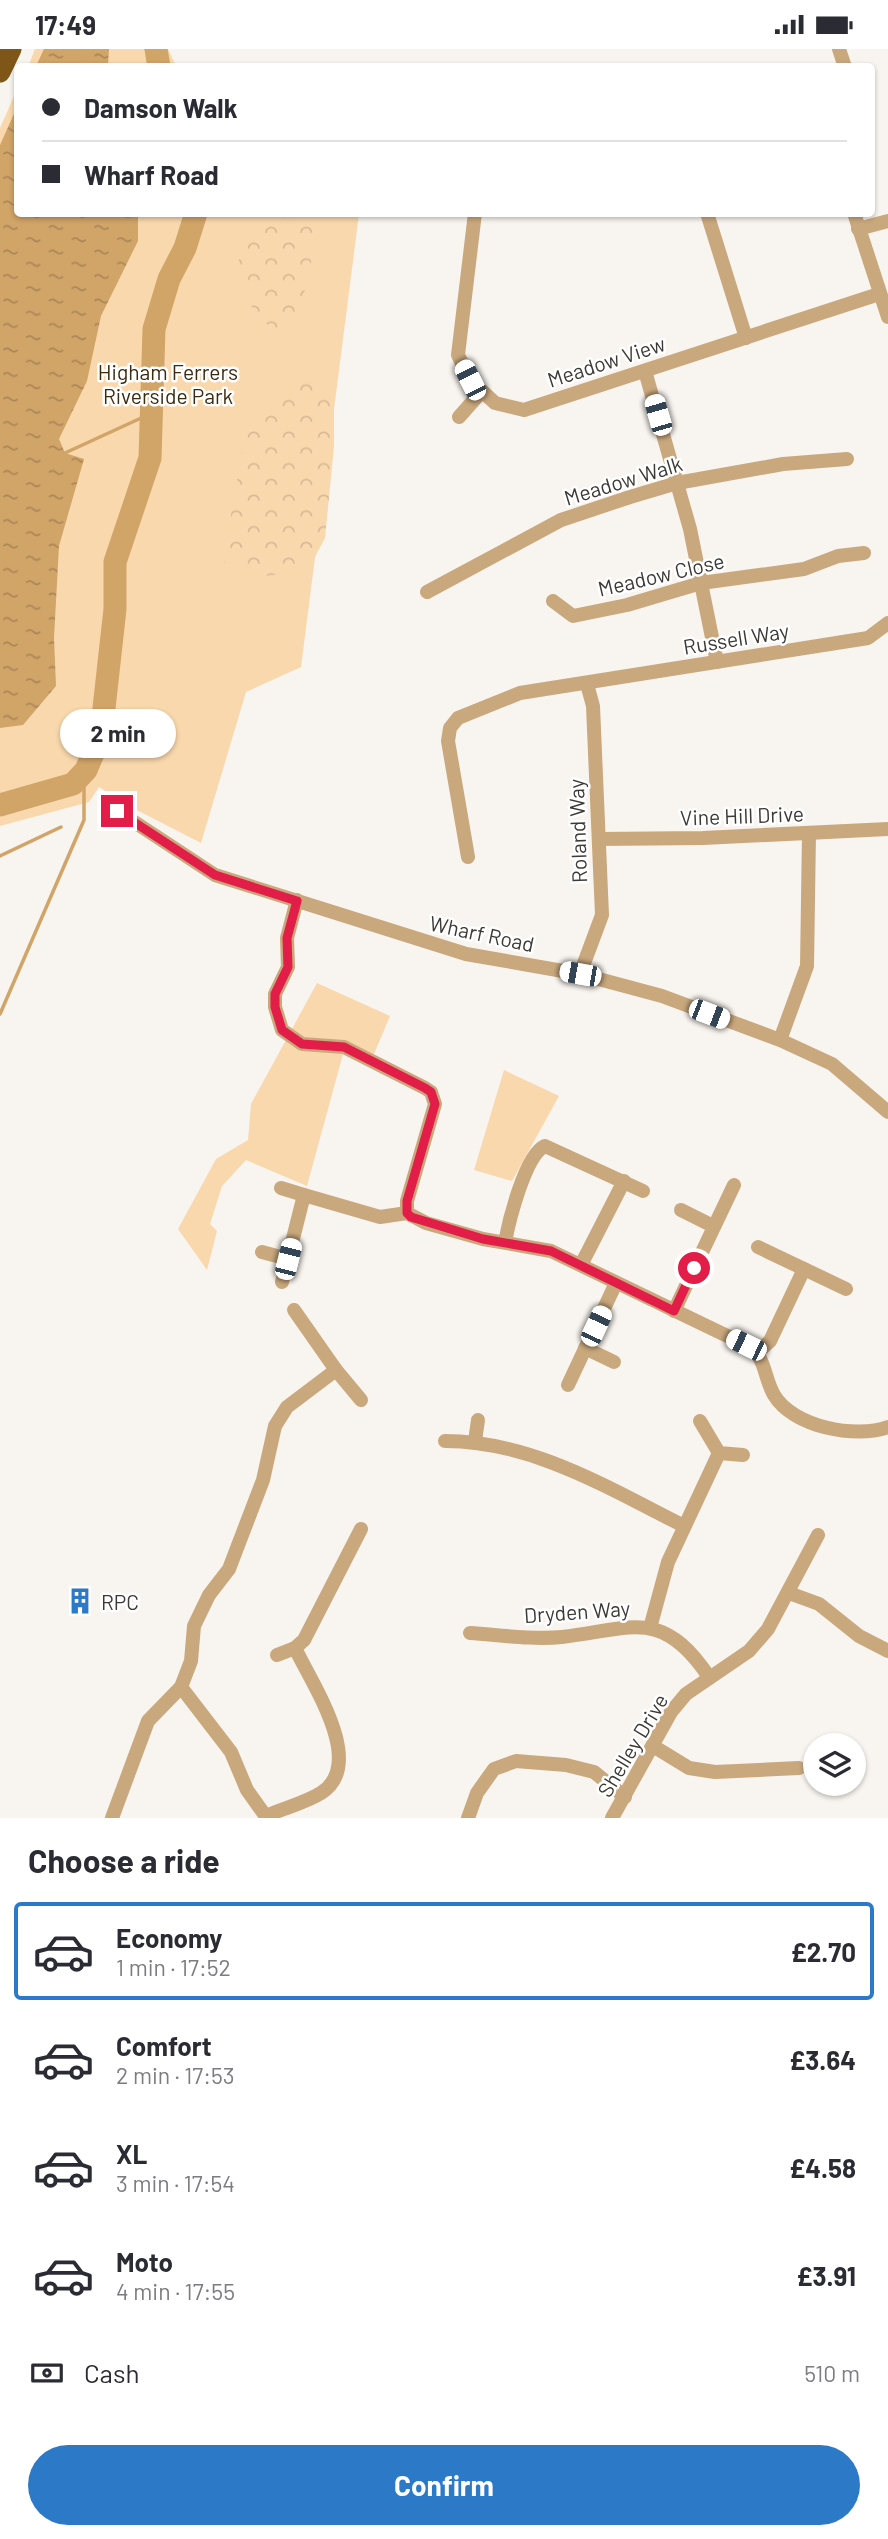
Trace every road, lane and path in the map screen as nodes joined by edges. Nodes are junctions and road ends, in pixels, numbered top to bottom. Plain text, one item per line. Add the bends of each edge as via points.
1 (11, 49) edge
2 (0, 72) edge
3 (475, 217) edge
4 (708, 217) edge
5 (855, 217) edge
6 (888, 221) edge
7 (858, 229) junction
8 (879, 294) junction
9 (888, 317) edge
10 (746, 338) junction
11 (645, 371) junction
12 (482, 391) junction
13 (459, 418) dead end
14 (847, 459) dead end
15 (677, 482) junction
16 (864, 553) dead end
17 (701, 583) junction
18 (428, 592) dead end
19 (552, 601) dead end
20 (888, 623) edge
21 (717, 662) junction
22 (587, 684) junction
23 (107, 804) dead end
24 (888, 829) edge
25 (809, 833) junction
26 (598, 839) junction
27 (468, 857) dead end
28 (297, 901) junction
29 (580, 974) junction
30 (780, 1040) junction
31 (888, 1112) edge
32 (624, 1181) junction
33 (734, 1185) dead end
34 (281, 1188) dead end
35 (643, 1191) dead end
36 (304, 1195) junction
37 (681, 1210) dead end
38 (407, 1213) junction
39 (713, 1226) junction
40 (505, 1242) junction
41 (758, 1247) dead end
42 (262, 1252) dead end
43 (288, 1259) junction
44 (580, 1265) junction
45 (804, 1269) junction
46 (282, 1282) dead end
47 (616, 1283) junction
48 (846, 1289) dead end
49 (294, 1310) dead end
50 (674, 1311) junction
51 (586, 1348) junction
52 (758, 1352) junction
53 (614, 1362) dead end
54 (336, 1370) junction
55 (568, 1385) dead end
56 (361, 1400) dead end
57 (478, 1420) dead end
58 (700, 1421) dead end
59 (888, 1427) edge
60 (444, 1441) dead end
61 (475, 1441) junction
62 (719, 1453) junction
63 (743, 1455) dead end
64 (684, 1525) junction
65 (360, 1529) dead end
66 (818, 1535) dead end
67 (789, 1593) junction
68 (650, 1628) junction
69 (470, 1633) dead end
70 (295, 1648) junction
71 (888, 1651) edge
72 (277, 1655) dead end
73 (709, 1677) junction
74 (181, 1686) junction
75 (653, 1747) junction
76 (799, 1768) dead end
77 (625, 1797) junction
78 (267, 1817) edge
79 (112, 1818) edge
80 (468, 1818) edge
81 (612, 1818) edge

1 - 2 highway
3 - 12 street, Meadow View via 458,355 470,380
4 - 10 street
5 - 7 street
6 - 7 street
7 - 8 street
8 - 9 street
8 - 10 street, Meadow View
10 - 11 street, Meadow View
11 - 12 street, Meadow View via 524,410 495,403
11 - 15 street
12 - 13 street
14 - 15 street, Meadow Walk via 783,464
15 - 17 street
15 - 18 street, Meadow Walk via 561,520
16 - 17 street, Meadow Close via 838,556 804,569
17 - 19 street, Meadow Close via 573,616
17 - 21 street
20 - 21 street, Russell Way via 868,638
21 - 22 street, Russell Way
22 - 26 street, Roland Way via 593,706
22 - 27 street, Russell Way via 520,693 458,718 450,728 448,741
23 - 28 street, Wharf Road via 215,875
24 - 25 street, Vine Hill Drive
25 - 26 street, Vine Hill Drive
25 - 30 street via 807,966
26 - 29 street, Roland Way via 601,915
28 - 29 street, Wharf Road via 466,954
28 - 38 street via 287,938 288,967 275,994 282,1030 302,1044 344,1047 434,1097
29 - 30 street, Wharf Road via 662,996
30 - 31 street, Wharf Road via 832,1064
32 - 35 street
32 - 40 street via 552,1147 540,1148 518,1192
32 - 44 street
33 - 39 street
34 - 36 street
36 - 38 street via 380,1217
36 - 43 street
37 - 39 street
38 - 40 street via 426,1223
39 - 50 street
40 - 44 street via 551,1251
41 - 45 street
42 - 43 street
43 - 46 street
44 - 47 street
45 - 48 street
45 - 52 street via 770,1341
47 - 50 street
47 - 51 street
49 - 54 street
50 - 52 street
51 - 53 street
51 - 55 street
52 - 59 street via 780,1403 803,1417 858,1441
54 - 56 street
54 - 74 street via 288,1407 275,1426 263,1480 229,1569 194,1626 191,1661
57 - 61 street
58 - 62 street
60 - 61 street
61 - 64 street via 570,1469
62 - 63 street
62 - 64 street
64 - 68 street via 668,1562
65 - 70 street via 304,1640
66 - 67 street, Shelley Drive
67 - 71 street via 819,1604 859,1636
67 - 73 street, Shelley Drive via 760,1640
68 - 69 street, Dryden Way via 628,1626 561,1637
68 - 73 street, Dryden Way via 671,1635 688,1648
70 - 72 street
70 - 78 street via 337,1739 339,1773 322,1792
73 - 75 street, Shelley Drive via 671,1712
74 - 78 street via 231,1752 247,1790
74 - 79 street via 148,1721
75 - 76 street via 689,1768 715,1772
75 - 77 street, Shelley Drive
77 - 80 street via 594,1772 516,1761 494,1769 477,1793
77 - 81 street, Shelley Drive

